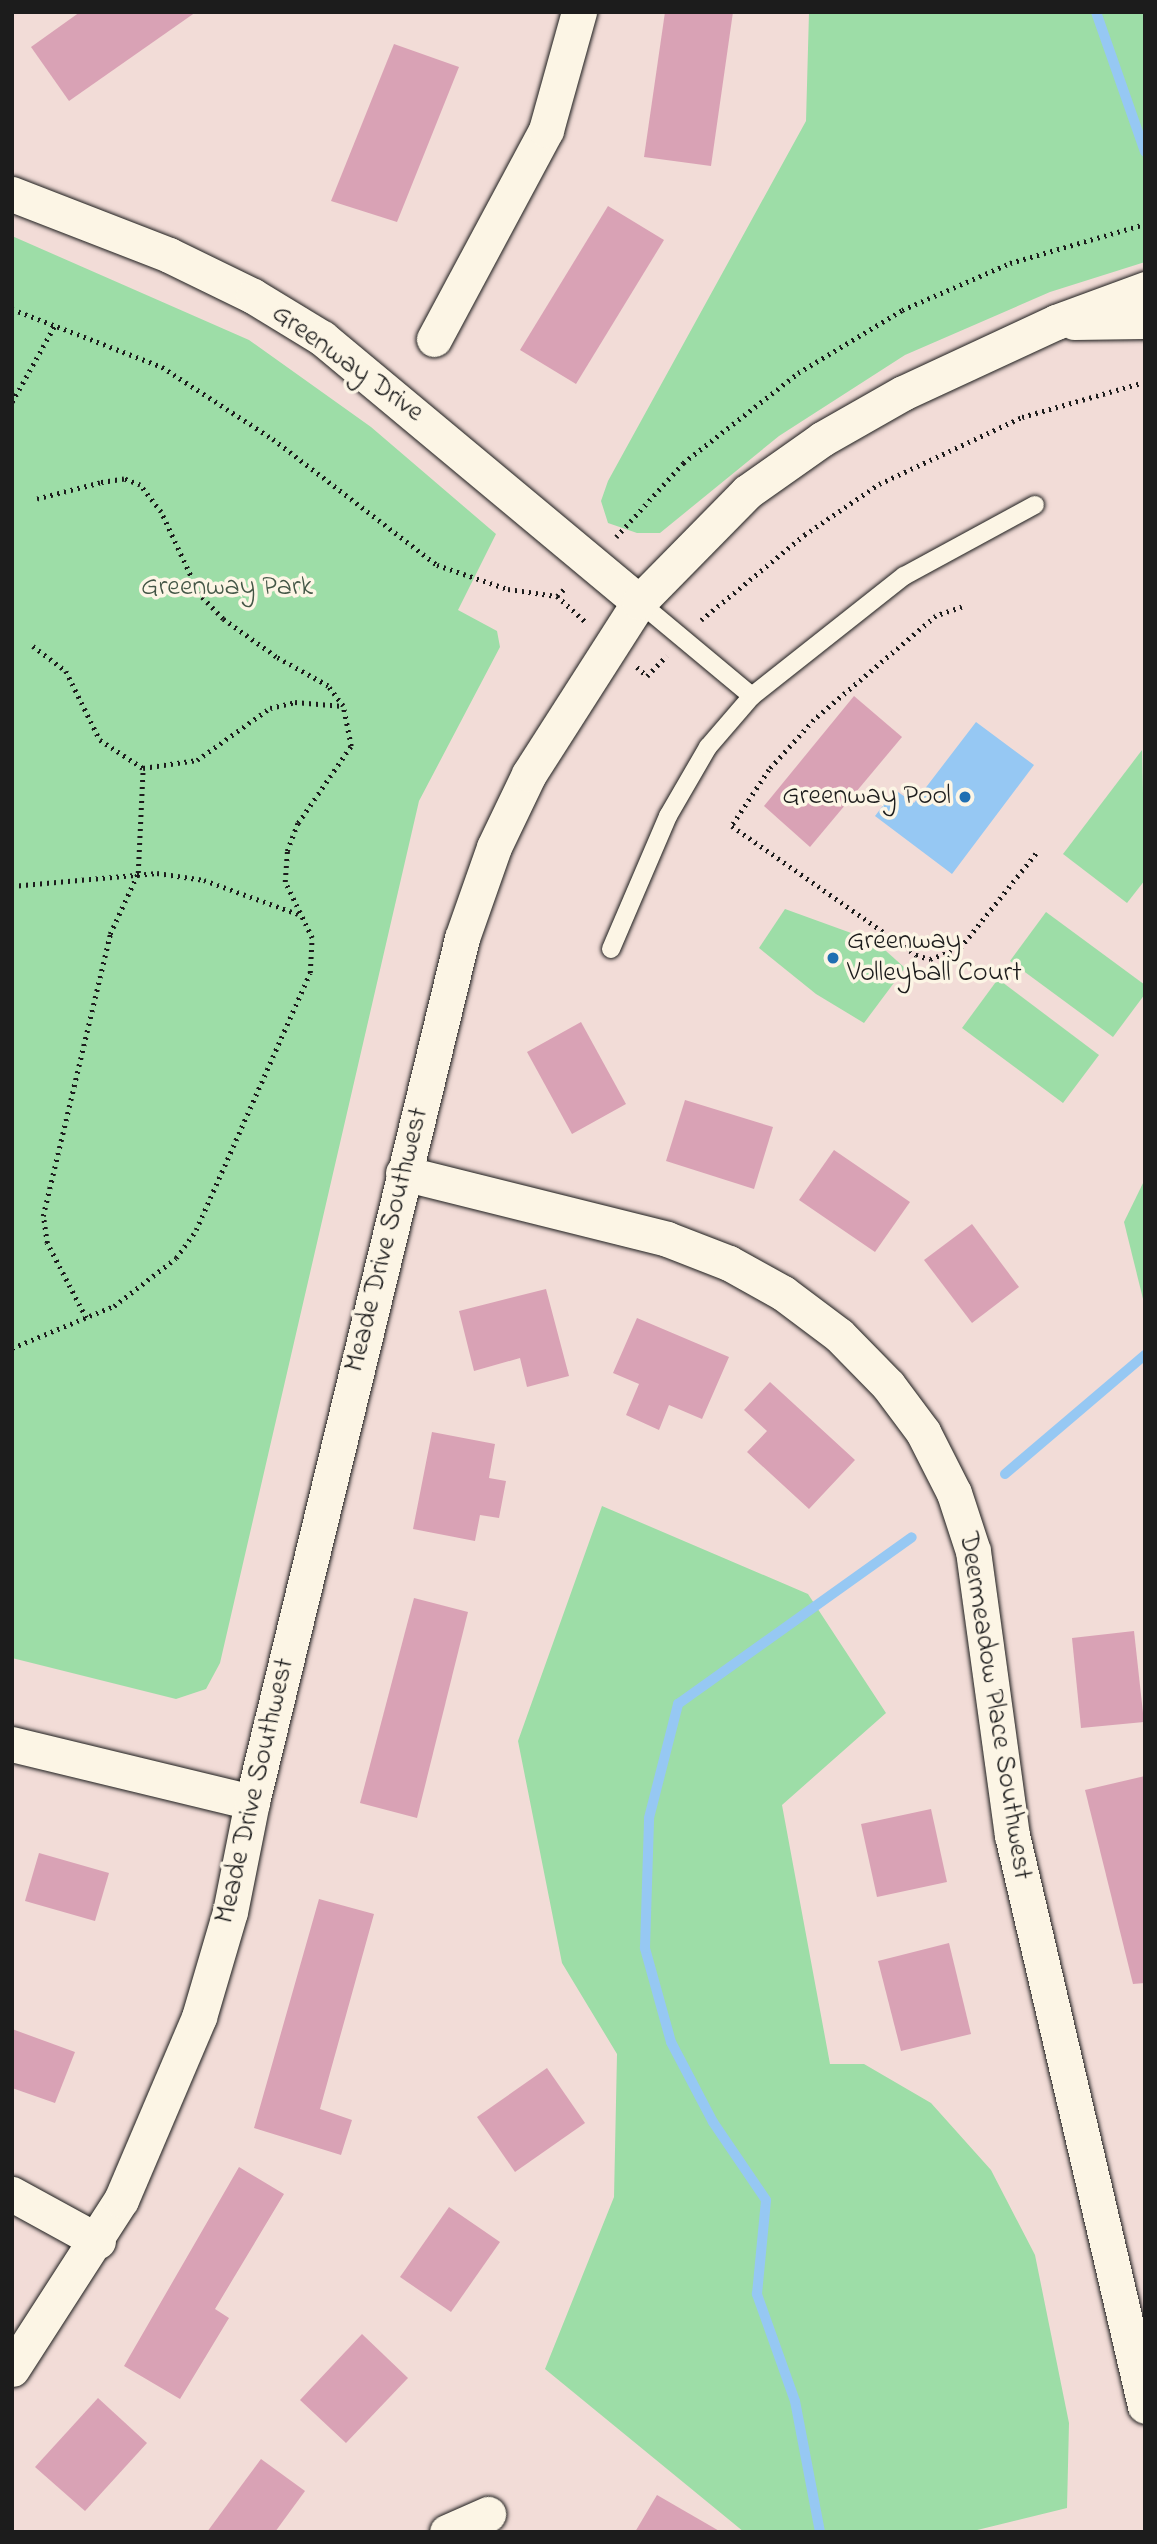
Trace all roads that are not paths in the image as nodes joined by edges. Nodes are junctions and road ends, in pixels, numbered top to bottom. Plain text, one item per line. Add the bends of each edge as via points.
1 (579, 12) edge
2 (12, 194) edge
3 (1145, 289) edge
4 (1145, 321) edge
5 (1056, 322) junction
6 (433, 339) dead end
7 (1035, 505) dead end
8 (639, 603) junction
9 (752, 696) junction
10 (611, 949) dead end
11 (403, 1173) junction
12 (12, 1744) edge
13 (252, 1802) junction
14 (12, 2194) edge
15 (98, 2241) junction
16 (12, 2369) edge
17 (1145, 2406) edge
18 (488, 2514) dead end
19 (447, 2532) edge

1 - 6 street via 546,131
2 - 8 street, Greenway Drive via 169,256 253,296 322,338
3 - 5 street, Meade Drive Southwest
4 - 5 street, Meade Drive Southwest
5 - 8 street, Meade Drive Southwest via 903,393 822,439 747,492
7 - 9 lane via 904,576
8 - 9 lane
8 - 11 street, Meade Drive Southwest via 529,774 494,847 462,938
9 - 10 lane via 708,747 668,816
11 - 13 street, Meade Drive Southwest
11 - 17 street, Deermeadow Place Southwest via 667,1239 729,1263 783,1293 839,1335 888,1385 923,1432 954,1493 973,1551 1012,1835
12 - 13 street
13 - 15 street, Meade Drive Southwest via 230,1912 199,2017 159,2120
14 - 15 street
15 - 16 street, Meade Drive Southwest
18 - 19 street

